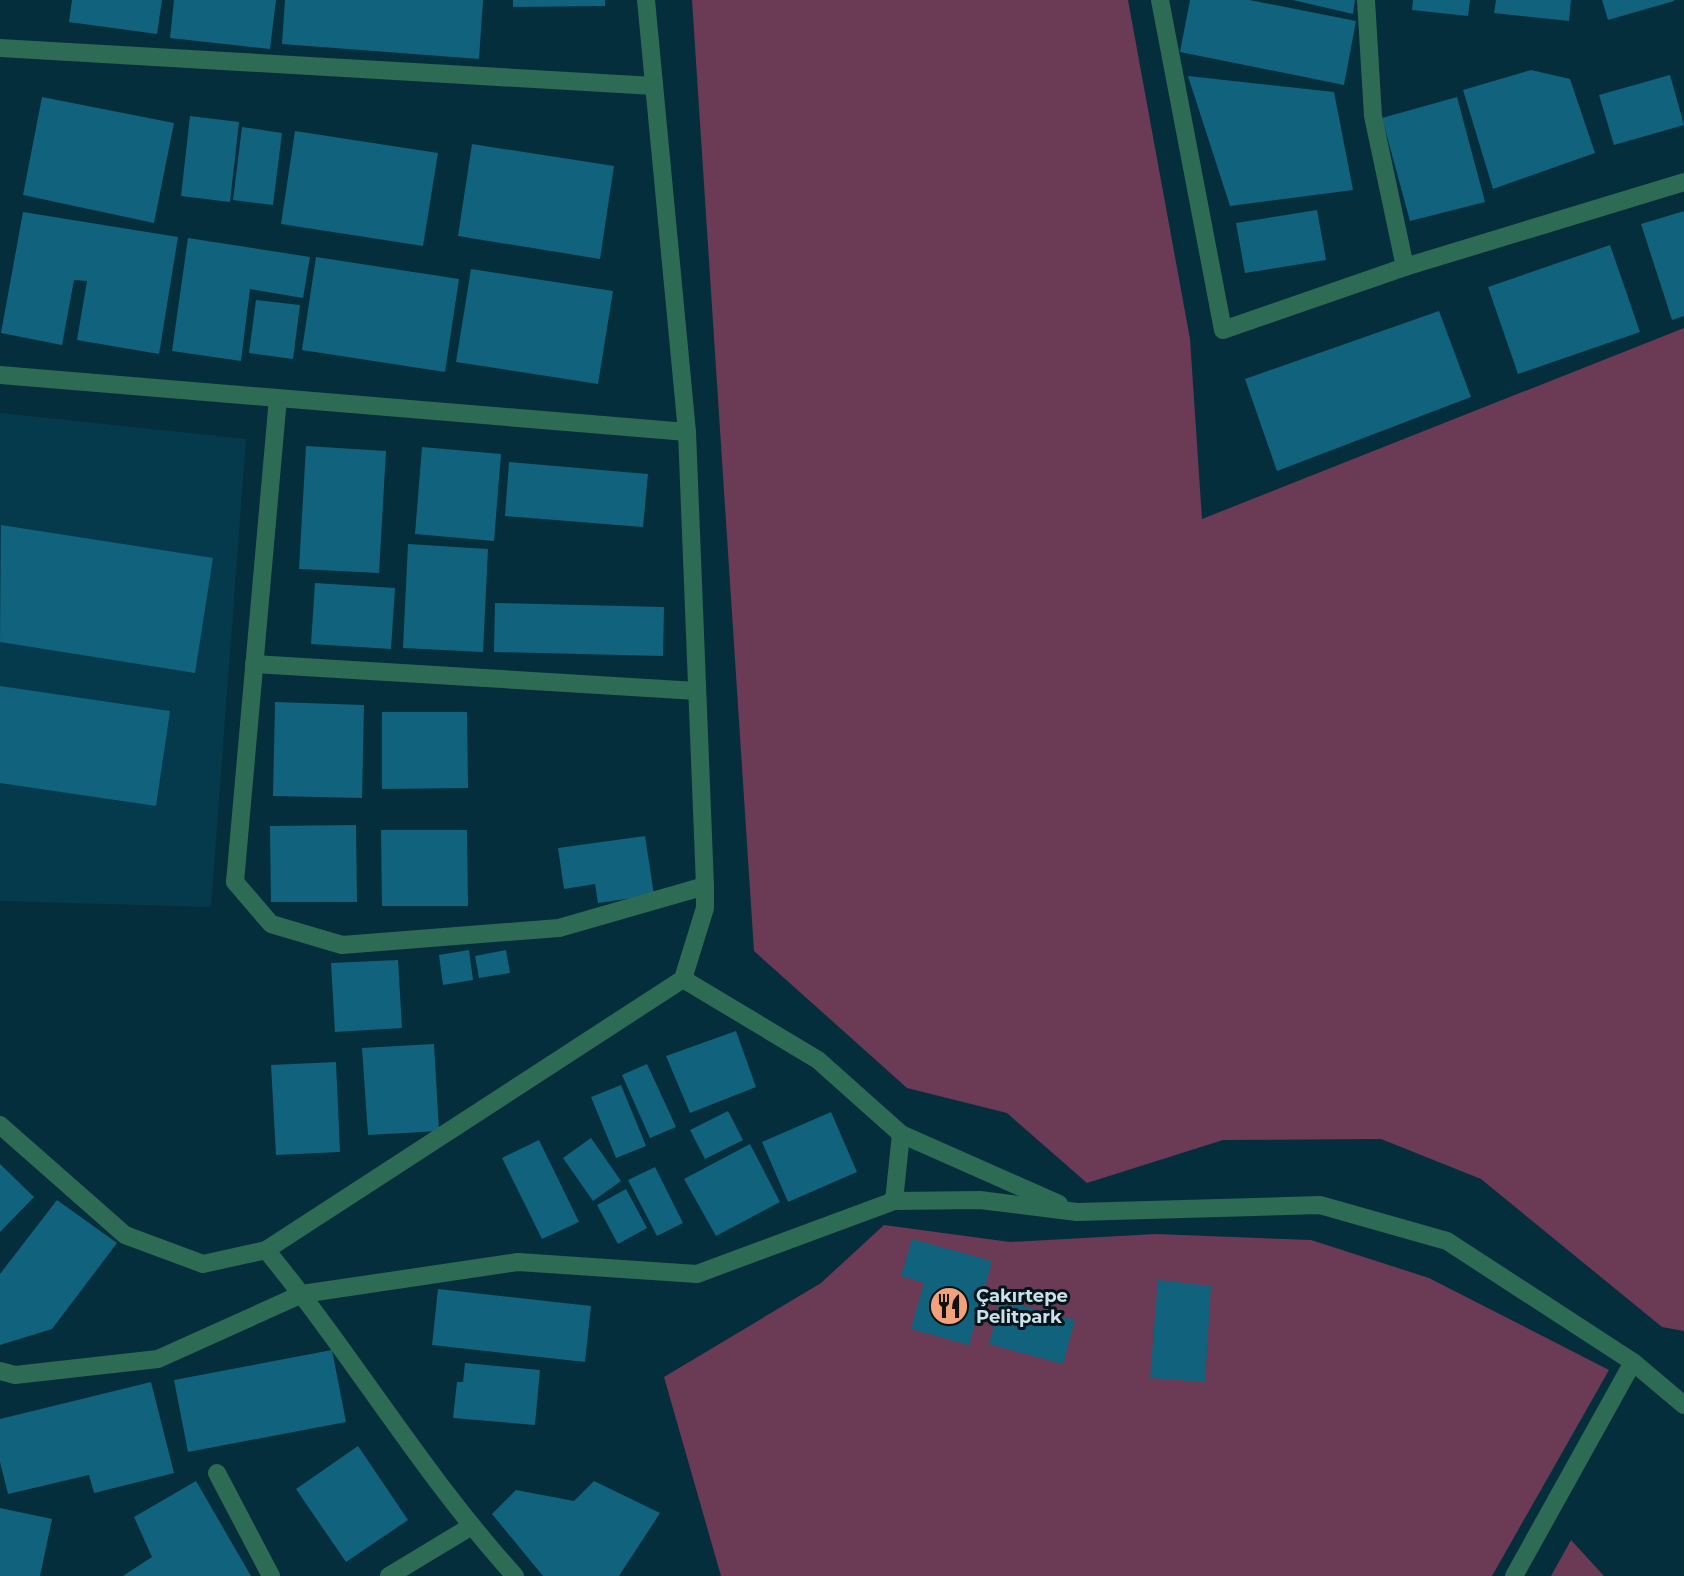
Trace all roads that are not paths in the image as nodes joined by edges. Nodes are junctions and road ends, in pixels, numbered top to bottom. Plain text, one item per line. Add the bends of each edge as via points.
1 (646, 0) edge
2 (1160, 0) edge
3 (1366, 0) edge
4 (0, 48) edge
5 (654, 86) junction
6 (1684, 182) edge
7 (1405, 267) junction
8 (0, 374) edge
9 (278, 398) junction
10 (687, 432) junction
11 (254, 664) junction
12 (697, 691) junction
13 (705, 886) junction
14 (684, 979) junction
15 (0, 1125) edge
16 (901, 1134) junction
17 (894, 1201) junction
18 (1077, 1212) junction
19 (266, 1250) junction
20 (302, 1294) junction
21 (1633, 1362) junction
22 (0, 1371) edge
23 (1684, 1405) edge
24 (217, 1473) dead end
25 (470, 1527) junction
26 (271, 1576) edge
27 (389, 1576) edge
28 (515, 1576) edge
29 (1514, 1576) edge

1 - 5 street
2 - 7 street via 1223,330
3 - 7 street via 1373,116
4 - 5 street
5 - 10 street
6 - 7 street
8 - 9 street
9 - 10 street
9 - 11 street
10 - 12 street
11 - 12 street
11 - 13 street via 235,882 271,924 342,946 559,929
12 - 13 street
13 - 14 street via 705,908
14 - 16 street via 818,1060
14 - 19 street
15 - 19 street via 125,1235 203,1264
16 - 17 street
16 - 18 street
17 - 18 street via 980,1200
17 - 20 street via 697,1274 518,1262
18 - 21 street via 1320,1205 1447,1241
19 - 20 street
20 - 22 street via 158,1359 15,1375
20 - 25 street
21 - 23 street
21 - 29 street
24 - 26 street
25 - 27 street
25 - 28 street

